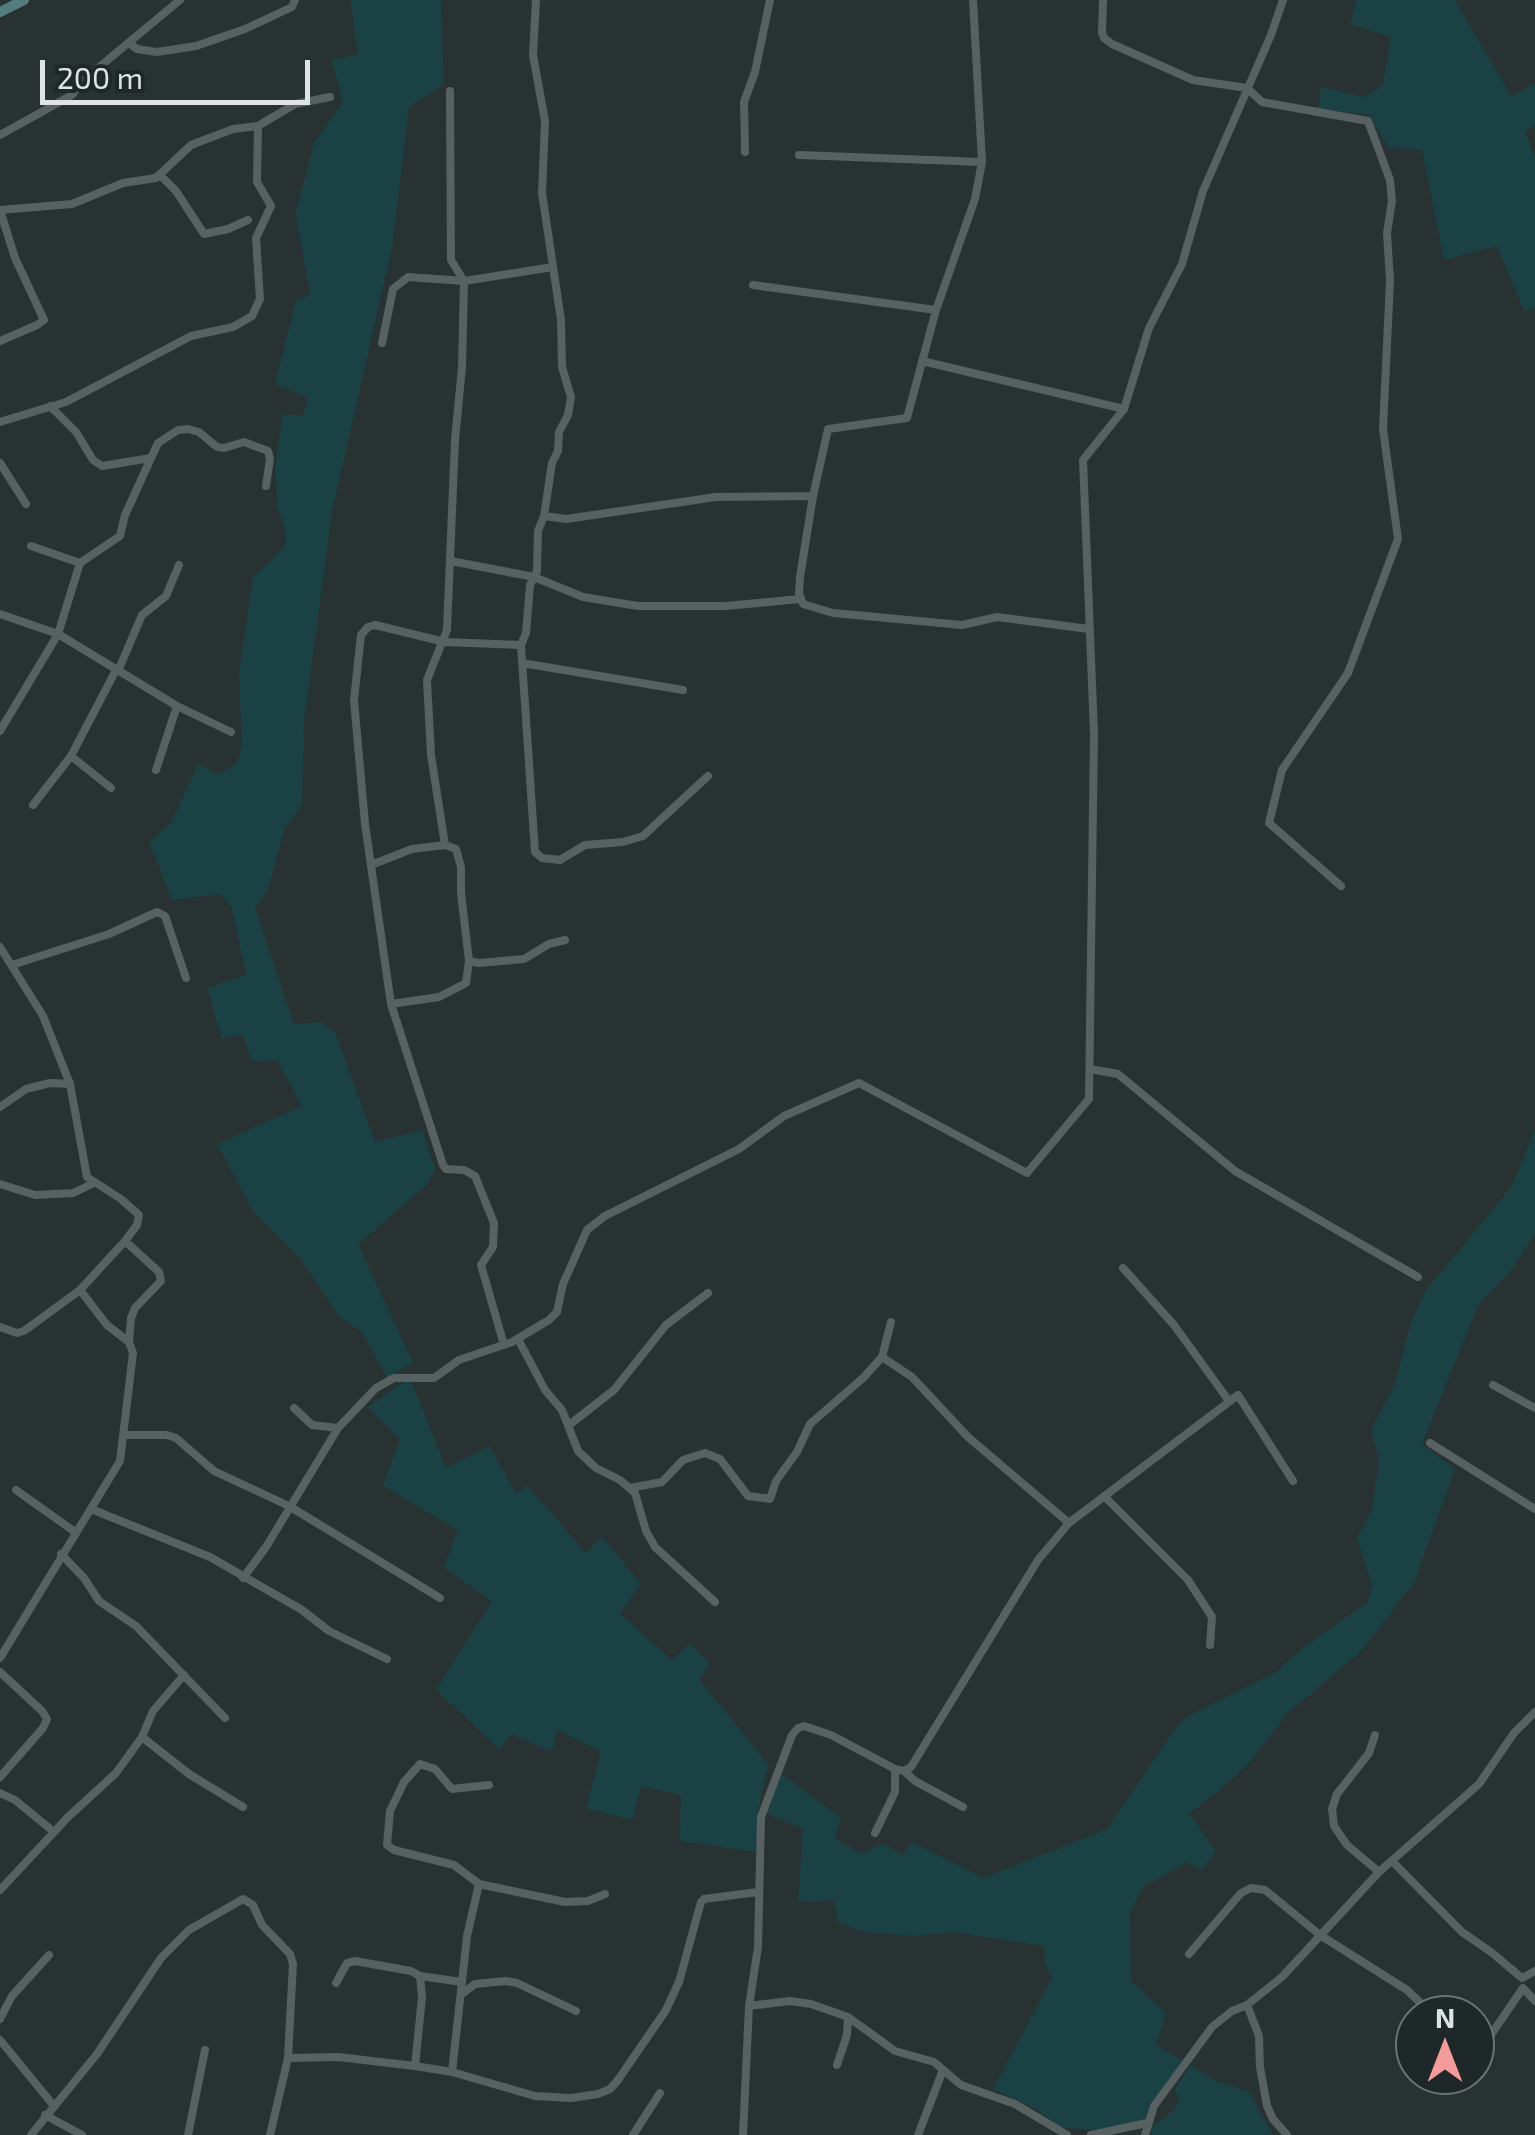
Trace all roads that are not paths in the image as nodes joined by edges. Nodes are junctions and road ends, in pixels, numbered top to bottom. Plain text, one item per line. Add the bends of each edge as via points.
1 (24, 0) edge
2 (180, 0) edge
3 (294, 0) edge
4 (536, 0) edge
5 (770, 0) edge
6 (973, 0) edge
7 (1104, 0) edge
8 (1282, 0) edge
9 (0, 12) edge
10 (129, 43) junction
11 (1247, 88) junction
12 (450, 92) dead end
13 (330, 97) dead end
14 (258, 126) junction
15 (0, 135) edge
16 (745, 152) dead end
17 (799, 154) dead end
18 (982, 162) junction
19 (160, 175) junction
20 (0, 210) edge
21 (248, 220) dead end
22 (553, 267) junction
23 (464, 281) junction
24 (753, 285) dead end
25 (936, 310) junction
26 (0, 341) edge
27 (382, 344) dead end
28 (922, 361) junction
29 (50, 406) junction
30 (1124, 409) junction
31 (0, 422) edge
32 (150, 458) junction
33 (0, 463) edge
34 (266, 486) dead end
35 (814, 496) junction
36 (26, 504) dead end
37 (544, 516) junction
38 (32, 546) dead end
39 (451, 561) junction
40 (80, 563) junction
41 (179, 565) dead end
42 (534, 577) junction
43 (800, 599) junction
44 (0, 614) edge
45 (1090, 630) junction
46 (58, 634) junction
47 (445, 642) junction
48 (521, 646) junction
49 (522, 663) junction
50 (117, 670) junction
51 (683, 690) dead end
52 (177, 706) junction
53 (0, 731) edge
54 (231, 732) dead end
55 (71, 756) junction
56 (156, 770) dead end
57 (708, 776) dead end
58 (111, 788) dead end
59 (33, 806) dead end
60 (445, 845) junction
61 (371, 865) junction
62 (1341, 886) dead end
63 (565, 940) dead end
64 (0, 947) edge
65 (470, 960) junction
66 (12, 965) junction
67 (186, 978) dead end
68 (390, 1004) junction
69 (1090, 1069) junction
70 (70, 1084) junction
71 (0, 1107) edge
72 (94, 1183) junction
73 (0, 1184) edge
74 (125, 1241) junction
75 (1122, 1268) dead end
76 (1418, 1277) dead end
77 (80, 1290) junction
78 (708, 1293) dead end
79 (891, 1322) dead end
80 (0, 1327) edge
81 (518, 1339) junction
82 (129, 1342) junction
83 (504, 1345) junction
84 (882, 1357) junction
85 (1492, 1385) dead end
86 (1229, 1400) junction
87 (294, 1408) dead end
88 (1535, 1408) edge
89 (569, 1425) junction
90 (338, 1428) junction
91 (126, 1435) junction
92 (1430, 1443) dead end
93 (1293, 1482) dead end
94 (630, 1488) junction
95 (16, 1490) dead end
96 (1104, 1496) junction
97 (289, 1506) junction
98 (91, 1508) junction
99 (1535, 1509) edge
100 (1069, 1524) junction
101 (74, 1532) junction
102 (61, 1554) junction
103 (243, 1578) junction
104 (440, 1598) dead end
105 (715, 1602) dead end
106 (1210, 1645) dead end
107 (0, 1658) edge
108 (386, 1659) dead end
109 (0, 1672) edge
110 (184, 1675) junction
111 (1535, 1712) edge
112 (224, 1718) dead end
113 (1376, 1735) dead end
114 (142, 1737) junction
115 (900, 1770) junction
116 (0, 1778) edge
117 (489, 1785) dead end
118 (0, 1793) edge
119 (243, 1807) dead end
120 (962, 1808) dead end
121 (54, 1832) junction
122 (874, 1833) dead end
123 (1392, 1860) junction
124 (1378, 1872) junction
125 (479, 1884) junction
126 (0, 1890) edge
127 (758, 1892) junction
128 (606, 1894) dead end
129 (1320, 1935) junction
130 (1189, 1954) dead end
131 (49, 1955) dead end
132 (1535, 1970) edge
133 (420, 1976) junction
134 (462, 1982) junction
135 (336, 1983) dead end
136 (463, 1993) junction
137 (1412, 1995) edge
138 (1535, 2000) edge
139 (1247, 2005) junction
140 (749, 2006) junction
141 (576, 2011) dead end
142 (848, 2017) junction
143 (0, 2018) edge
144 (1495, 2028) edge
145 (0, 2040) edge
146 (204, 2050) dead end
147 (288, 2058) junction
148 (837, 2065) dead end
149 (415, 2066) junction
150 (943, 2070) junction
151 (452, 2072) junction
152 (660, 2093) dead end
153 (54, 2106) junction
154 (45, 2115) junction
155 (1148, 2123) junction
156 (31, 2135) edge
157 (82, 2135) edge
158 (188, 2135) edge
159 (270, 2135) edge
160 (633, 2135) edge
161 (743, 2135) edge
162 (918, 2135) edge
163 (1067, 2135) edge
164 (1092, 2135) edge
165 (1145, 2135) edge
166 (1287, 2135) edge

1 - 9 street
2 - 10 street
3 - 10 street via 245,30 196,46 157,52
4 - 22 street via 532,55 545,121 542,193
5 - 16 street via 744,102
6 - 18 street
7 - 11 street via 1102,32 1108,42 1193,80
8 - 11 street
10 - 15 street via 72,95
11 - 30 street via 1203,190 1182,264 1149,328
11 - 62 street via 1267,103 1368,121 1391,185 1383,429 1398,539 1348,674 1282,770 1269,823
12 - 23 street via 451,260
13 - 14 street via 295,104
14 - 19 street via 192,145
14 - 29 street via 257,182 271,206 256,238 260,299 252,316 191,336
17 - 18 street
18 - 25 street
19 - 20 street via 72,204
19 - 21 street via 204,234
20 - 26 street via 44,320
22 - 23 street
22 - 37 street via 570,397
23 - 27 street via 400,281
23 - 39 street
24 - 25 street
25 - 28 street
28 - 30 street
28 - 35 street via 907,418 828,428
29 - 31 street
29 - 32 street via 102,466
30 - 45 street via 1083,460
32 - 34 street via 178,430 199,432 224,448 244,442 268,451
32 - 40 street via 120,536
33 - 36 street
35 - 37 street via 716,497 566,519
35 - 43 street
37 - 42 street
38 - 40 street
39 - 42 street
39 - 47 street
40 - 46 street
41 - 50 street via 166,596 142,616
42 - 43 street via 583,597 638,606
42 - 48 street
43 - 45 street via 833,612 962,624 997,617
44 - 46 street
45 - 69 street
46 - 50 street
46 - 53 street
47 - 48 street
47 - 60 street via 427,680
47 - 61 street via 376,625 361,635 354,700
48 - 49 street
49 - 51 street
49 - 57 street via 533,837 542,858 560,860 585,845 643,836
50 - 52 street
50 - 55 street
52 - 54 street
52 - 56 street
55 - 58 street
55 - 59 street
60 - 61 street
60 - 65 street via 460,858
61 - 68 street
63 - 65 street via 524,960
64 - 66 street
65 - 68 street via 466,983 440,997
66 - 67 street via 162,913
66 - 70 street via 43,1016
68 - 83 street via 443,1166 476,1176 494,1223 493,1247 481,1265
69 - 76 street via 1118,1074 1234,1171
69 - 81 street via 1089,1099 1026,1174 859,1083 784,1116 739,1149 594,1222 557,1312
70 - 71 street via 26,1089
70 - 72 street via 87,1177
72 - 73 street via 73,1193 35,1196
72 - 74 street via 138,1215
74 - 77 street
74 - 82 street via 161,1275 160,1286 132,1313
75 - 86 street
77 - 80 street via 24,1330
77 - 82 street
78 - 89 street via 666,1325 614,1390
79 - 84 street
81 - 83 street
81 - 89 street
82 - 91 street
83 - 90 street via 458,1360 434,1378 384,1381
84 - 94 street via 810,1424 770,1499 748,1496 720,1459 705,1454 683,1460 662,1482
84 - 100 street via 912,1377 968,1437
85 - 88 street
86 - 93 street via 1238,1395
86 - 96 street
87 - 90 street via 312,1425
89 - 94 street via 585,1460
90 - 97 street
91 - 97 street via 176,1438 214,1472
91 - 98 street via 120,1461
92 - 99 street
94 - 105 street via 655,1547
95 - 101 street
96 - 100 street
96 - 106 street via 1188,1580 1212,1617
97 - 103 street
97 - 104 street
98 - 101 street
98 - 103 street
100 - 115 street via 1038,1560 912,1767
101 - 102 street
102 - 107 street
102 - 110 street via 107,1609 136,1626
103 - 108 street
109 - 116 street via 46,1718
110 - 112 street
110 - 114 street via 152,1711
111 - 123 street via 1479,1784
113 - 124 street via 1332,1809 1347,1846
114 - 119 street
114 - 121 street via 116,1773
115 - 120 street
115 - 122 street
115 - 127 street via 831,1735 798,1728 761,1817
117 - 125 street via 452,1788 435,1768 420,1764 396,1797 386,1837 394,1850 454,1865
118 - 121 street
121 - 126 street
123 - 124 street
123 - 132 street via 1462,1932 1522,1978
124 - 129 street
125 - 128 street via 565,1902
125 - 134 street
127 - 140 street
127 - 151 street via 700,1902 666,2010 610,2089 571,2098 534,2096
129 - 130 street via 1265,1890 1251,1888
129 - 137 street
129 - 139 street
131 - 143 street
133 - 134 street
133 - 135 street via 351,1961
133 - 149 street
134 - 136 street
136 - 141 street via 476,1984 506,1981
136 - 151 street
138 - 144 street via 1522,1988
139 - 155 street via 1212,2027
139 - 166 street via 1259,2036 1268,2106
140 - 142 street via 790,2001
140 - 161 street
142 - 148 street
142 - 150 street via 895,2051
145 - 153 street
146 - 158 street
147 - 149 street
147 - 153 street via 293,1960 243,1899 190,1930 162,1958
147 - 159 street
149 - 151 street
150 - 162 street
150 - 163 street
152 - 160 street
153 - 154 street
154 - 156 street
154 - 157 street
155 - 164 street
155 - 165 street

